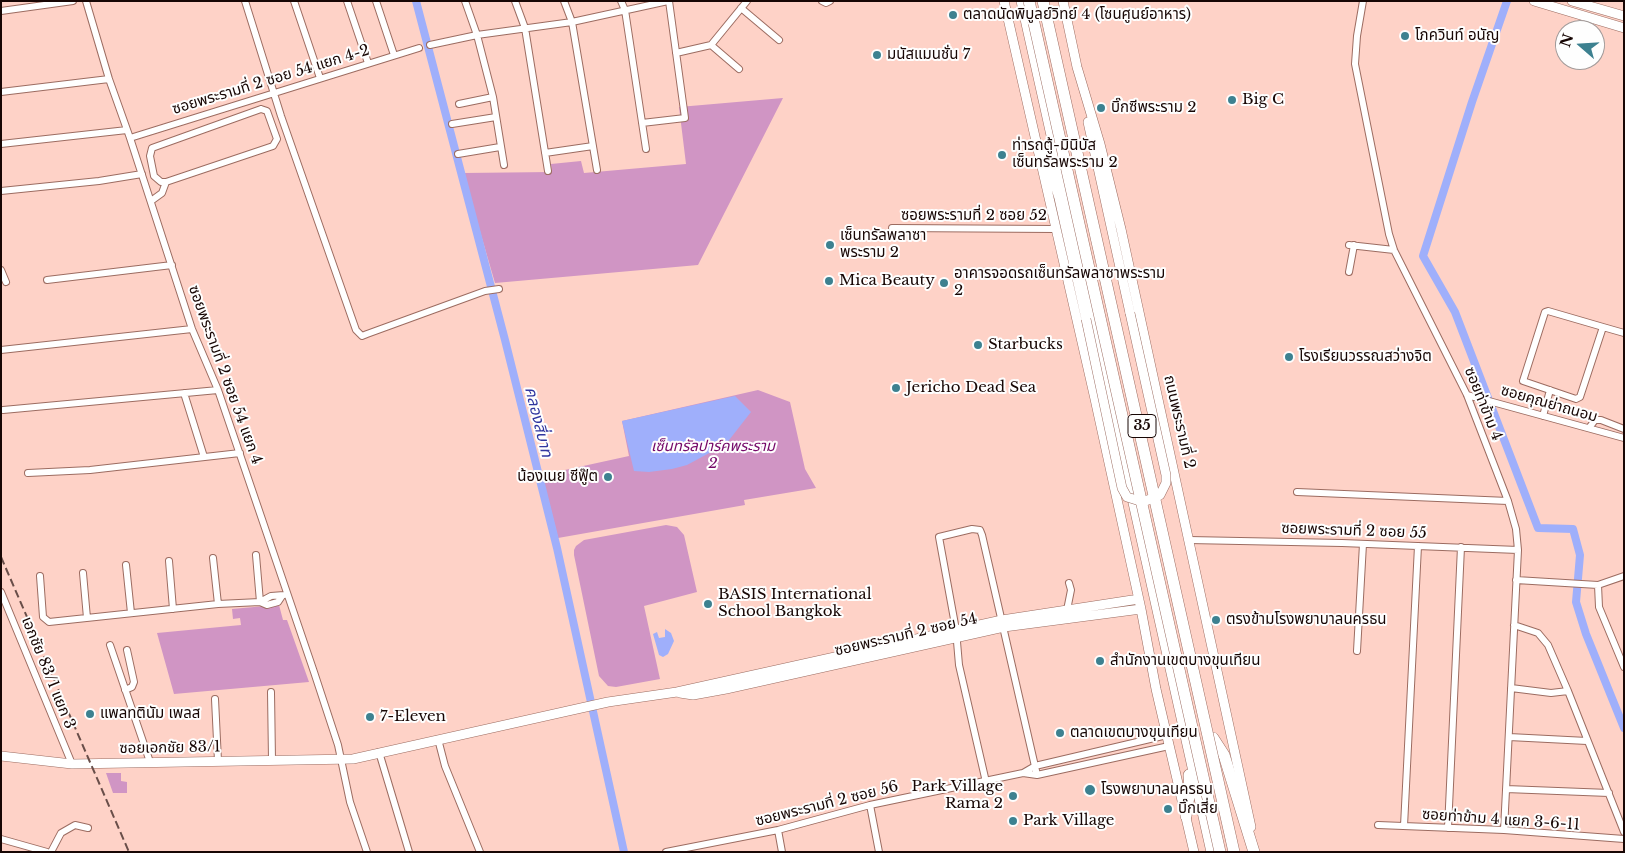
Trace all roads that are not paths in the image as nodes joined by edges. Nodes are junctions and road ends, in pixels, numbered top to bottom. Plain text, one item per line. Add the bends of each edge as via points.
1 (73, 1) edge
2 (86, 1) edge
3 (245, 1) edge
4 (294, 1) edge
5 (347, 1) edge
6 (376, 1) edge
7 (465, 1) edge
8 (515, 1) edge
9 (564, 1) edge
10 (621, 1) edge
11 (668, 1) edge
12 (747, 1) edge
13 (822, 1) edge
14 (830, 1) edge
15 (1004, 1) edge
16 (1022, 1) edge
17 (1029, 1) edge
18 (1045, 1) edge
19 (1063, 1) edge
20 (1363, 1) edge
21 (1534, 1) edge
22 (1572, 1) edge
23 (741, 8) junction
24 (625, 10) junction
25 (1, 11) edge
26 (1624, 16) edge
27 (572, 22) junction
28 (525, 28) junction
29 (1624, 28) edge
30 (477, 35) junction
31 (779, 40) dead end
32 (430, 45) dead end
33 (711, 45) junction
34 (419, 48) dead end
35 (676, 54) junction
36 (394, 55) junction
37 (368, 63) junction
38 (739, 69) dead end
39 (320, 78) junction
40 (109, 79) junction
41 (1083, 89) junction
42 (1, 92) edge
43 (273, 92) junction
44 (493, 97) junction
45 (459, 104) dead end
46 (496, 117) junction
47 (1033, 121) junction
48 (642, 123) junction
49 (452, 124) dead end
50 (127, 130) junction
51 (130, 138) junction
52 (1, 144) edge
53 (593, 146) junction
54 (500, 147) junction
55 (646, 148) dead end
56 (545, 153) junction
57 (458, 154) dead end
58 (504, 165) dead end
59 (597, 170) dead end
60 (548, 171) dead end
61 (142, 174) junction
62 (166, 182) junction
63 (1, 191) edge
64 (151, 201) junction
65 (892, 228) dead end
66 (1056, 229) junction
67 (1394, 250) junction
68 (172, 265) junction
69 (1, 270) edge
70 (1349, 272) dead end
71 (47, 280) dead end
72 (6, 282) dead end
73 (499, 289) dead end
74 (1603, 326) junction
75 (192, 329) junction
76 (1624, 333) edge
77 (1, 350) edge
78 (218, 390) junction
79 (1550, 390) junction
80 (184, 393) junction
81 (1467, 395) junction
82 (3, 410) dead end
83 (1544, 416) junction
84 (1589, 428) junction
85 (1624, 429) edge
86 (1624, 438) edge
87 (240, 453) junction
88 (204, 457) junction
89 (28, 473) dead end
90 (1297, 492) dead end
91 (1508, 501) junction
92 (1189, 540) junction
93 (1363, 544) junction
94 (1418, 546) junction
95 (1461, 547) junction
96 (1518, 550) junction
97 (256, 555) dead end
98 (213, 558) dead end
99 (169, 561) dead end
100 (126, 565) dead end
101 (83, 573) dead end
102 (40, 576) dead end
103 (1624, 576) edge
104 (1516, 580) junction
105 (1069, 583) dead end
106 (1598, 586) junction
107 (1, 592) edge
108 (284, 595) junction
109 (1139, 598) junction
110 (260, 602) junction
111 (218, 604) junction
112 (173, 609) junction
113 (1141, 609) junction
114 (1067, 610) junction
115 (131, 613) junction
116 (87, 618) junction
117 (1003, 623) junction
118 (1514, 625) junction
119 (956, 634) junction
120 (110, 645) dead end
121 (127, 650) dead end
122 (1621, 650) edge
123 (1357, 651) dead end
124 (1624, 667) edge
125 (1511, 688) junction
126 (125, 690) junction
127 (1568, 691) junction
128 (271, 692) dead end
129 (216, 699) dead end
130 (1167, 735) junction
131 (1509, 737) junction
132 (1213, 738) junction
133 (438, 739) junction
134 (1587, 741) junction
135 (1169, 746) junction
136 (1189, 748) junction
137 (379, 752) junction
138 (1, 756) edge
139 (340, 758) junction
140 (272, 760) junction
141 (150, 762) junction
142 (218, 762) junction
143 (72, 764) junction
144 (1035, 766) junction
145 (1024, 773) junction
146 (1037, 775) junction
147 (986, 782) junction
148 (1506, 789) junction
149 (1609, 793) junction
150 (870, 805) junction
151 (1186, 816) junction
152 (1378, 825) dead end
153 (1404, 826) junction
154 (88, 828) dead end
155 (1448, 828) junction
156 (778, 830) junction
157 (1504, 830) junction
158 (1624, 832) edge
159 (1, 839) edge
160 (1624, 839) edge
161 (47, 852) edge
162 (51, 852) edge
163 (367, 852) edge
164 (409, 852) edge
165 (480, 852) edge
166 (666, 852) edge
167 (782, 852) edge
168 (879, 852) edge
169 (1194, 852) edge
170 (1212, 852) edge
171 (1220, 852) edge
172 (1234, 852) edge
173 (1238, 852) edge
174 (1256, 852) edge

1 - 25 street
2 - 40 street, ซอยพระรามที่ 2 ซอย 54 แยก 4
3 - 43 street
4 - 39 street
5 - 37 street
6 - 36 street
7 - 30 street
8 - 28 street
9 - 27 street
10 - 24 street
11 - 24 street
11 - 35 street
12 - 23 street
13 - 14 street
15 - 47 main road
16 - 136 highway, 35
17 - 171 highway, bridge
18 - 132 highway, 35
18 - 172 highway, bridge
19 - 41 main road, ถนนพระรามที่ 2 / 35
20 - 67 street, ซอยท่าข้าม 4 via 1355,64
21 - 29 main road
22 - 26 main road
23 - 31 street
23 - 33 street
24 - 27 street
24 - 48 street
27 - 28 street
27 - 53 street
28 - 30 street
28 - 56 street
30 - 32 street
30 - 44 street
33 - 35 street
33 - 38 street
34 - 36 street, ซอยพระรามที่ 2 ซอย 54 แยก 4-2
35 - 48 street via 685,118
36 - 37 street, ซอยพระรามที่ 2 ซอย 54 แยก 4-2
37 - 39 street, ซอยพระรามที่ 2 ซอย 54 แยก 4-2
39 - 43 street, ซอยพระรามที่ 2 ซอย 54 แยก 4-2
40 - 42 street
40 - 50 street, ซอยพระรามที่ 2 ซอย 54 แยก 4
41 - 47 main road, bridge via 1166,475 1160,495 1143,502 1127,497 1120,484 1051,169
41 - 92 main road, ถนนพระรามที่ 2 / 35 via 1123,238
43 - 51 street, ซอยพระรามที่ 2 ซอย 54 แยก 4-2
43 - 73 street via 359,334
44 - 45 street
44 - 46 street
46 - 49 street
46 - 54 street
47 - 66 main road
48 - 55 street
50 - 51 street, ซอยพระรามที่ 2 ซอย 54 แยก 4
50 - 52 street
51 - 61 street, ซอยพระรามที่ 2 ซอย 54 แยก 4
53 - 56 street
53 - 59 street
54 - 57 street
54 - 58 street
56 - 60 street
61 - 63 street
61 - 64 street, ซอยพระรามที่ 2 ซอย 54 แยก 4
62 - 62 street via 160,182 154,176 150,156 152,148 257,110 267,111 277,139 273,146
62 - 64 street via 162,193
64 - 68 street, ซอยพระรามที่ 2 ซอย 54 แยก 4
65 - 66 street, ซอยพระรามที่ 2 ซอย 52
66 - 109 main road
67 - 70 street via 1351,245
67 - 81 street, ซอยท่าข้าม 4
68 - 71 street
68 - 75 street, ซอยพระรามที่ 2 ซอย 54 แยก 4
69 - 72 street
74 - 76 street
74 - 79 street via 1580,397 1576,399
74 - 79 street via 1545,312 1523,381
75 - 77 street
75 - 78 street, ซอยพระรามที่ 2 ซอย 54 แยก 4
78 - 80 street
78 - 87 street, ซอยพระรามที่ 2 ซอย 54 แยก 4
79 - 83 street
80 - 82 street
80 - 88 street
81 - 83 street, ซอยคุณย่าถนอม
81 - 91 street, ซอยท่าข้าม 4
83 - 84 street, ซอยคุณย่าถนอม
84 - 85 street via 1595,420 1601,420
84 - 86 street, ซอยคุณย่าถนอม
87 - 88 street
87 - 108 street, ซอยพระรามที่ 2 ซอย 54 แยก 4
88 - 89 street via 90,470
90 - 91 street
91 - 96 street, ซอยท่าข้าม 4
92 - 93 street, ซอยพระรามที่ 2 ซอย 55
92 - 174 main road, ถนนพระรามที่ 2 / 35
93 - 94 street, ซอยพระรามที่ 2 ซอย 55
93 - 123 street
94 - 95 street, ซอยพระรามที่ 2 ซอย 55
94 - 153 street
95 - 96 street, ซอยพระรามที่ 2 ซอย 55
95 - 155 street
96 - 104 street, ซอยท่าข้าม 4
97 - 110 street
98 - 111 street
99 - 112 street
100 - 115 street
101 - 116 street
102 - 116 street via 43,617 46,620
103 - 106 street
104 - 106 street
104 - 118 street, ซอยท่าข้าม 4
105 - 114 street via 1071,590
106 - 122 street via 1599,606
107 - 143 street, เอกชัย 83/1 แยก 3
108 - 110 street
108 - 139 street, ซอยพระรามที่ 2 ซอย 54 แยก 4
109 - 113 main road
109 - 114 main road, ซอยพระรามที่ 2 ซอย 54
110 - 111 street
111 - 112 street
112 - 115 street
113 - 117 main road, ซอยพระรามที่ 2 ซอย 54
113 - 130 main road
114 - 117 main road, ซอยพระรามที่ 2 ซอย 54
115 - 116 street
117 - 119 main road, ซอยพระรามที่ 2 ซอย 54
117 - 119 street via 982,535 980,530 972,529 939,537
117 - 144 street
118 - 125 street, ซอยท่าข้าม 4
118 - 127 street via 1538,632 1548,645
119 - 133 main road, ซอยพระรามที่ 2 ซอย 54 via 693,695 677,692 608,702
119 - 147 street via 959,665
120 - 126 street
121 - 126 street via 134,682
122 - 124 street
125 - 127 street via 1551,693
125 - 131 street, ซอยท่าข้าม 4
126 - 141 street
127 - 134 street
128 - 140 street
129 - 142 street
130 - 135 main road
130 - 144 street, ซอยพระรามที่ 2 ซอย 56
131 - 134 street
131 - 148 street, ซอยท่าข้าม 4
132 - 173 highway, 35
132 - 174 highway via 1224,755
133 - 137 main road, ซอยพระรามที่ 2 ซอย 54
133 - 165 street via 445,766
134 - 149 street
135 - 146 street, ซอยพระรามที่ 2 ซอย 56
135 - 151 main road
136 - 151 highway via 1190,788
136 - 170 highway, 35
137 - 139 main road, ซอยพระรามที่ 2 ซอย 54 via 353,759
137 - 164 street
138 - 143 main road, ซอยเอกชัย 83/1
139 - 140 main road, ซอยเอกชัย 83/1
139 - 163 street, ซอยพระรามที่ 2 ซอย 54 แยก 4 via 350,802
140 - 142 main road, ซอยเอกชัย 83/1
141 - 142 main road, ซอยเอกชัย 83/1
141 - 143 main road, ซอยเอกชัย 83/1
144 - 145 street, ซอยพระรามที่ 2 ซอย 56
144 - 146 street
145 - 146 street, ซอยพระรามที่ 2 ซอย 56
145 - 147 street, ซอยพระรามที่ 2 ซอย 56
147 - 150 street, ซอยพระรามที่ 2 ซอย 56
148 - 149 street
148 - 157 street, ซอยท่าข้าม 4
149 - 158 street
150 - 156 street, ซอยพระรามที่ 2 ซอย 56
150 - 168 street
151 - 169 main road
152 - 153 street, ซอยท่าข้าม 4 แยก 3-6-11
153 - 155 street, ซอยท่าข้าม 4 แยก 3-6-11
154 - 162 street via 75,825 61,832
155 - 157 street, ซอยท่าข้าม 4 แยก 3-6-11
156 - 166 street, ซอยพระรามที่ 2 ซอย 56
156 - 167 street
157 - 160 street, ซอยท่าข้าม 4 แยก 3-6-11
159 - 161 street

